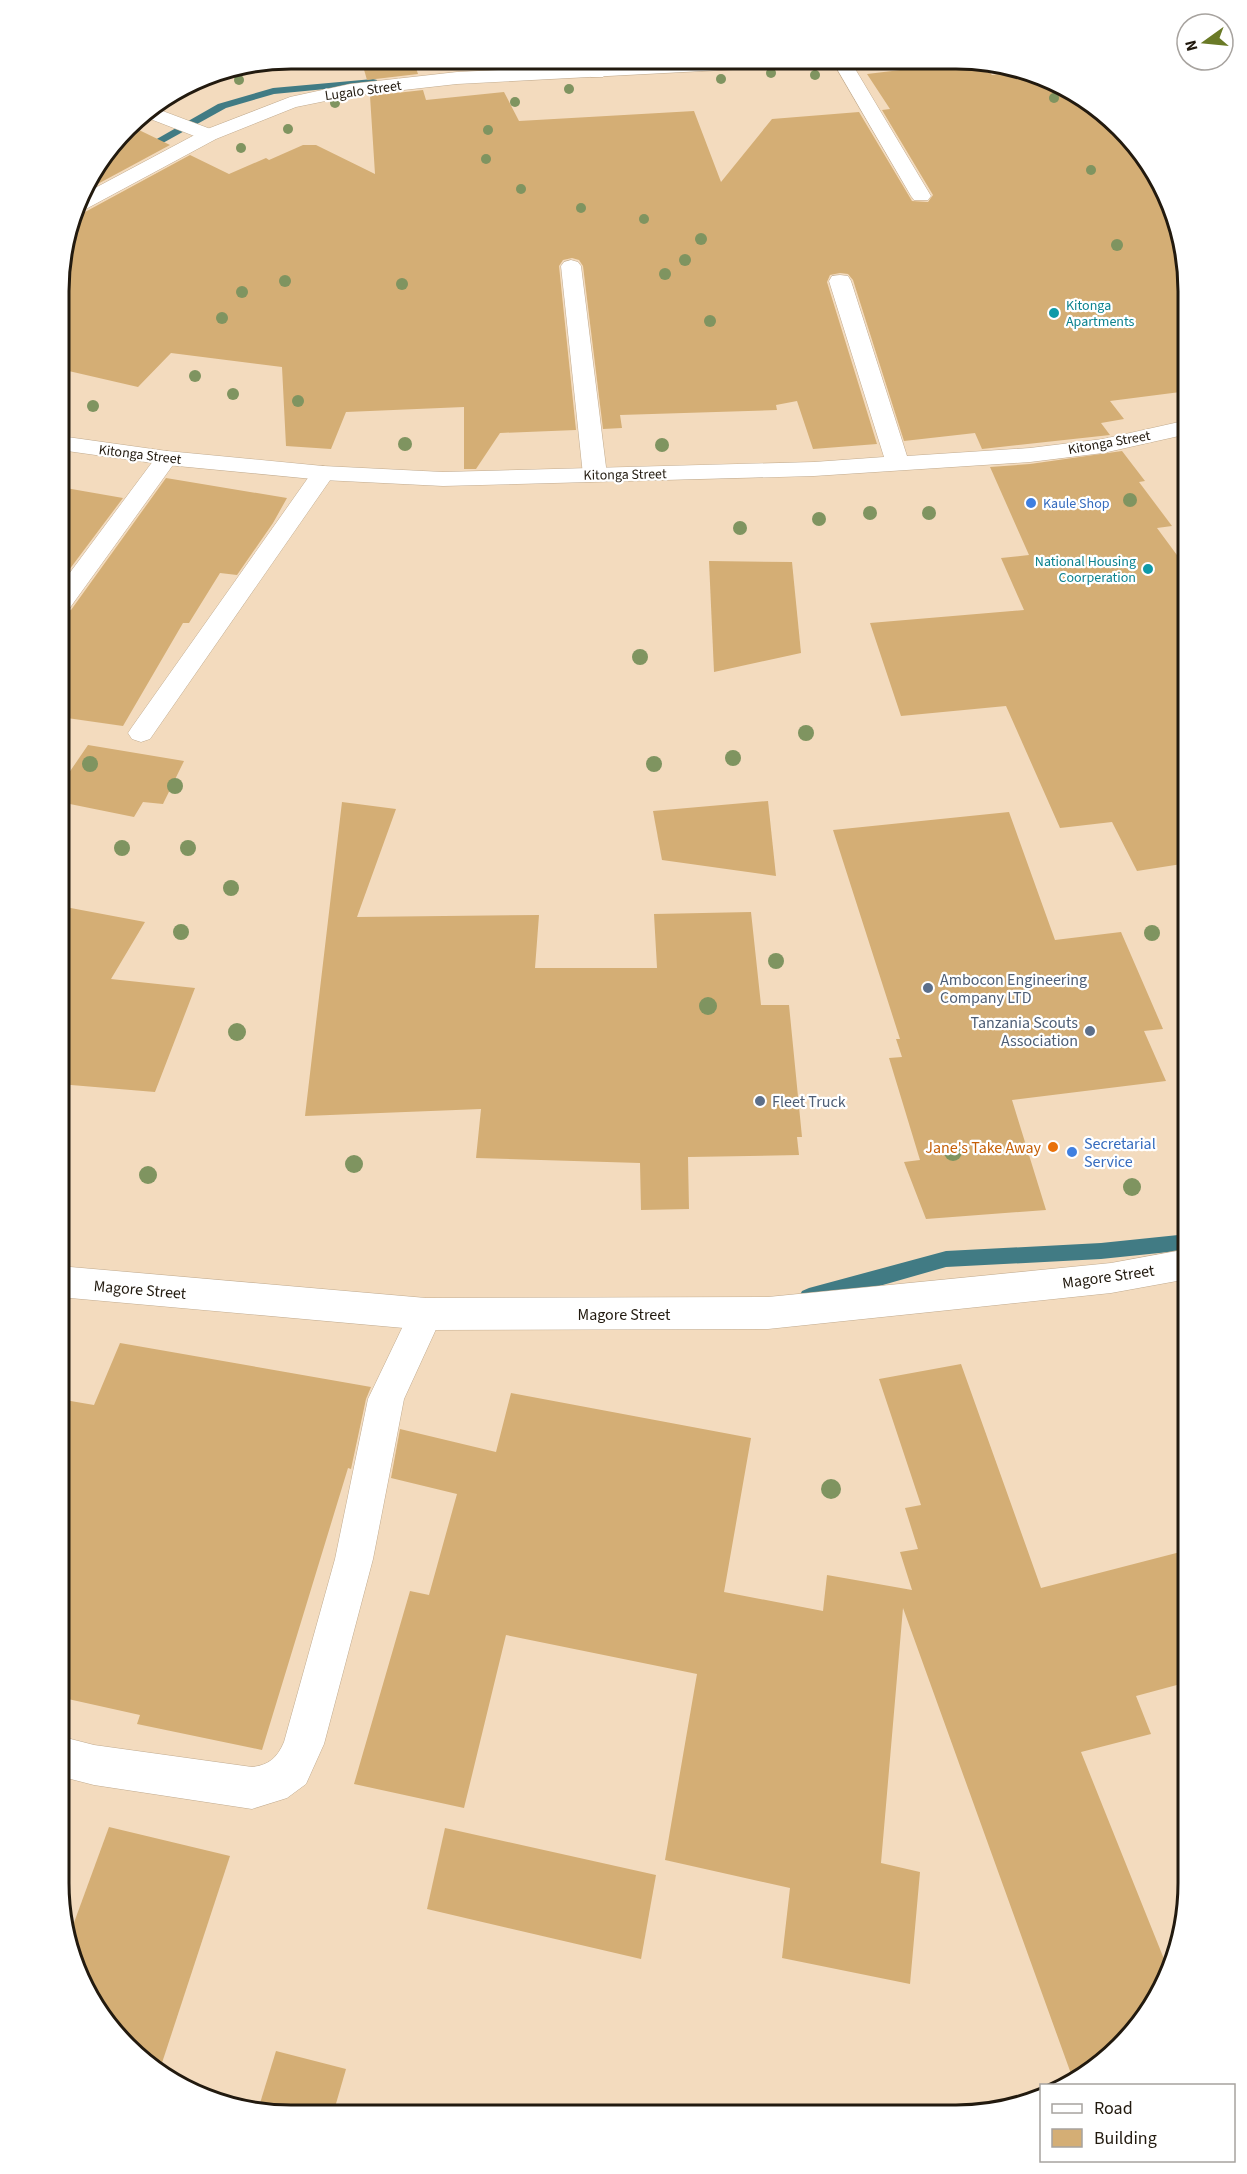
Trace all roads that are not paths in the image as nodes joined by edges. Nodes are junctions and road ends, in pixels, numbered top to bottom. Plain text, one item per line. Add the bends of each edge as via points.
1 (560, 69) edge
2 (846, 69) edge
3 (156, 115) edge
4 (209, 135) junction
5 (921, 196) dead end
6 (89, 200) edge
7 (571, 266) dead end
8 (840, 281) dead end
9 (1178, 429) edge
10 (69, 444) edge
11 (167, 458) junction
12 (898, 464) junction
13 (323, 473) junction
14 (595, 475) junction
15 (69, 591) edge
16 (141, 733) dead end
17 (1178, 1266) edge
18 (69, 1282) edge
19 (426, 1314) junction
20 (69, 1758) edge

1 - 4 street, Lugalo Street via 350,90 290,103
2 - 5 lane
3 - 4 lane
4 - 6 street, Lugalo Street
7 - 14 lane
8 - 12 street
9 - 12 street, Kitonga Street via 1102,446 1030,455
10 - 11 street, Kitonga Street
11 - 13 street, Kitonga Street
11 - 15 lane
12 - 14 street, Kitonga Street
13 - 14 street, Kitonga Street via 443,479
13 - 16 lane
17 - 19 street, Magore Street via 1111,1278 768,1313
18 - 19 street, Magore Street
19 - 20 lane via 386,1399 348,1581 297,1762 272,1786 252,1788

